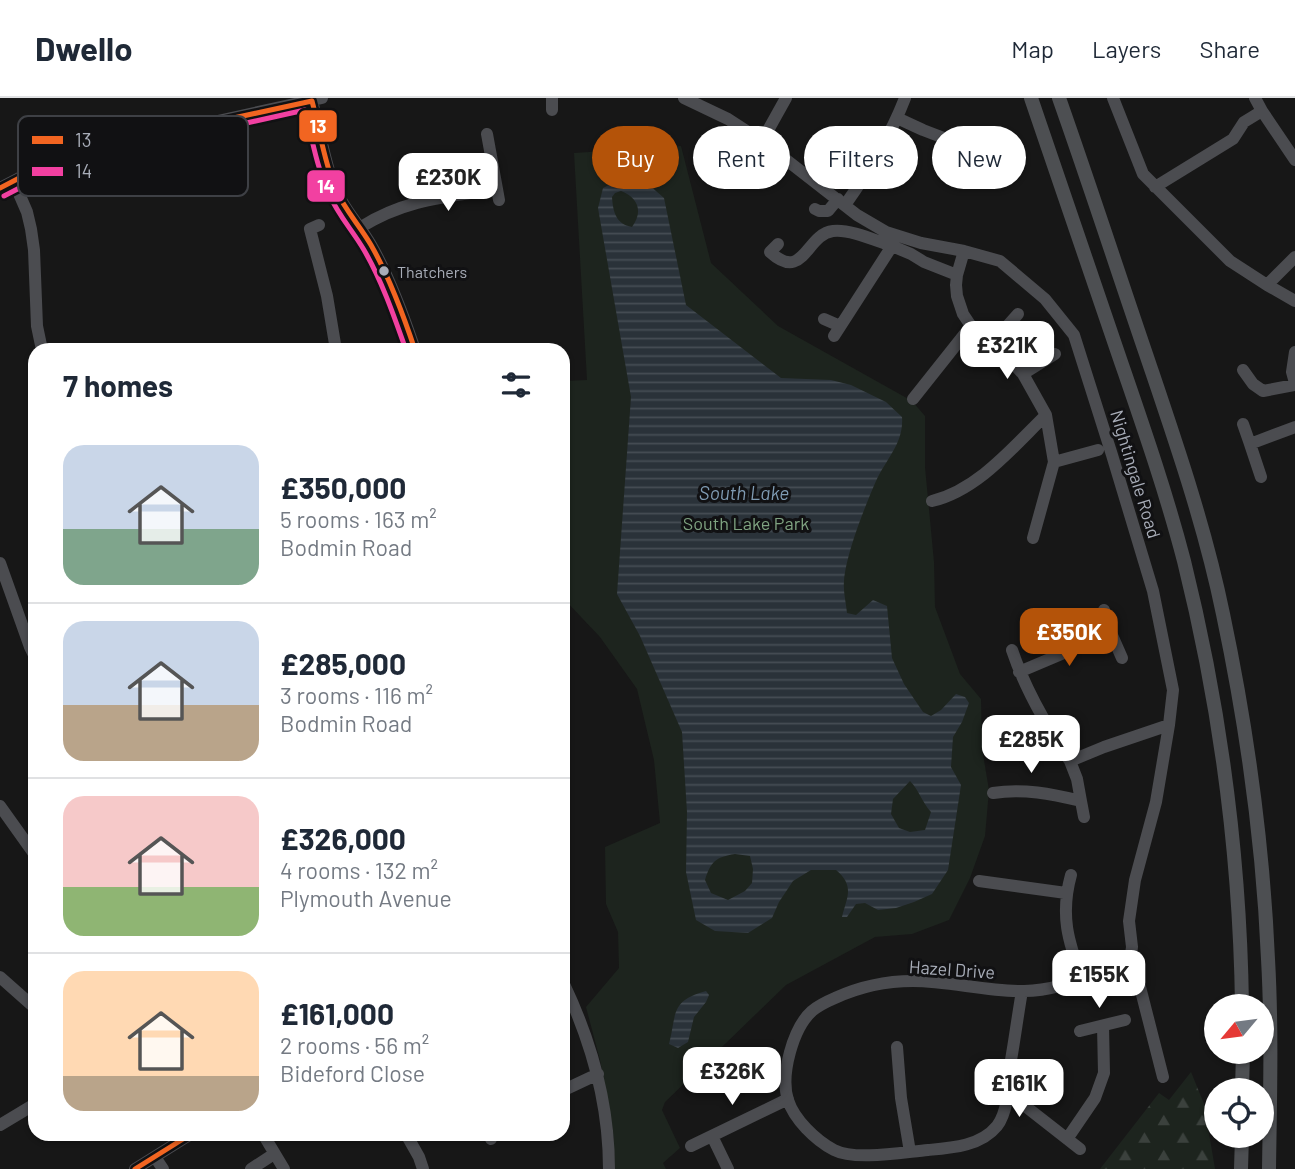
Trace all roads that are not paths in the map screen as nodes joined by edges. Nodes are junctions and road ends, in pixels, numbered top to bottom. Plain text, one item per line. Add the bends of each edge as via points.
1 (684, 98) edge
2 (905, 98) edge
3 (1031, 98) edge
4 (1059, 98) edge
5 (1113, 98) edge
6 (1255, 98) edge
7 (790, 99) edge
8 (317, 100) edge
9 (1262, 111) junction
10 (239, 116) edge
11 (897, 118) junction
12 (739, 126) edge
13 (772, 126) edge
14 (932, 133) edge
15 (487, 134) dead end
16 (1295, 160) edge
17 (790, 163) edge
18 (18, 180) edge
19 (14, 182) junction
20 (1156, 187) junction
21 (0, 188) edge
22 (18, 191) edge
23 (20, 196) edge
24 (841, 202) junction
25 (815, 209) dead end
26 (320, 226) dead end
27 (360, 227) junction
28 (892, 246) junction
29 (964, 251) junction
30 (770, 252) dead end
31 (1295, 257) edge
32 (957, 275) junction
33 (1267, 285) junction
34 (1295, 301) edge
35 (1018, 314) dead end
36 (824, 319) dead end
37 (971, 326) junction
38 (993, 342) junction
39 (41, 343) edge
40 (335, 343) edge
41 (412, 343) edge
42 (1295, 352) edge
43 (1055, 354) dead end
44 (1243, 370) dead end
45 (1023, 374) junction
46 (1295, 384) edge
47 (920, 396) dead end
48 (1046, 415) junction
49 (1243, 424) dead end
50 (1295, 427) edge
51 (1250, 444) junction
52 (1098, 450) dead end
53 (1054, 462) junction
54 (1261, 477) dead end
55 (940, 503) dead end
56 (1032, 538) dead end
57 (0, 563) edge
58 (1104, 610) dead end
59 (1111, 632) junction
60 (28, 641) edge
61 (1012, 650) dead end
62 (1122, 657) dead end
63 (1019, 672) junction
64 (1169, 725) junction
65 (1070, 761) junction
66 (1000, 788) dead end
67 (1081, 801) junction
68 (0, 806) edge
69 (1084, 817) dead end
70 (28, 845) edge
71 (1071, 875) dead end
72 (985, 886) dead end
73 (1066, 893) junction
74 (1126, 962) junction
75 (0, 977) edge
76 (1082, 979) junction
77 (1022, 991) junction
78 (1242, 994) edge
79 (570, 998) edge
80 (28, 1002) edge
81 (1125, 1020) dead end
82 (1103, 1026) junction
83 (1080, 1031) dead end
84 (893, 1055) dead end
85 (597, 1074) junction
86 (1163, 1077) dead end
87 (570, 1087) edge
88 (1007, 1097) junction
89 (788, 1099) junction
90 (28, 1108) edge
91 (0, 1125) edge
92 (712, 1136) junction
93 (1067, 1139) junction
94 (180, 1141) edge
95 (267, 1141) edge
96 (407, 1141) edge
97 (691, 1146) dead end
98 (1242, 1148) edge
99 (1080, 1149) dead end
100 (910, 1152) junction
101 (274, 1154) junction
102 (155, 1157) junction
103 (135, 1169) edge
104 (163, 1169) edge
105 (251, 1169) edge
106 (284, 1169) edge
107 (423, 1169) edge
108 (609, 1169) edge
109 (728, 1169) edge
110 (1241, 1169) edge
111 (1269, 1169) edge

1 - 12 street, Nightingale Road
2 - 11 street
3 - 78 main road via 1148,440 1192,596 1229,808
4 - 111 main road via 1175,438 1223,612 1248,748 1264,892
5 - 20 street via 1143,174
6 - 9 street
7 - 13 street
8 - 10 street
8 - 27 street via 328,167 340,198
9 - 16 street
9 - 20 street via 1244,122 1233,139
11 - 14 street
11 - 24 street via 865,177
15 - 27 street via 498,194 407,204
17 - 24 street, Nightingale Road
18 - 19 street
19 - 21 street
19 - 22 street
20 - 33 street via 1230,261
23 - 39 street via 34,250
24 - 25 street via 828,211
24 - 29 street, Nightingale Road via 886,232
26 - 40 street via 310,229
27 - 41 street via 388,280
28 - 30 street via 833,231 822,235 800,260 788,262
28 - 32 street
28 - 36 street via 837,331
29 - 32 street
29 - 64 street, Nightingale Road via 1000,261 1045,299 1074,335 1153,591 1173,690
31 - 33 street
32 - 37 street via 957,296
33 - 34 street
35 - 38 street
37 - 38 street
37 - 47 street
38 - 45 street
42 - 46 street
43 - 45 street
44 - 46 street via 1262,396
45 - 48 street
48 - 53 street
48 - 55 street via 978,479
49 - 51 street
50 - 51 street
51 - 54 street
52 - 53 street
53 - 56 street
57 - 60 street
58 - 59 street
59 - 62 street
59 - 63 street
61 - 63 street
63 - 65 street
64 - 65 street
64 - 74 street, Nightingale Road via 1156,802 1135,880 1129,922 1132,947
65 - 67 street
66 - 67 street
67 - 69 street
68 - 70 street
71 - 73 street
72 - 73 street
73 - 76 street via 1069,944
74 - 76 street, Hazel Drive
74 - 86 street via 1139,983
75 - 80 street
76 - 77 street, Hazel Drive via 1045,990
77 - 88 street
77 - 89 street, Hazel Drive via 911,981 870,985 836,997 812,1011 793,1038 786,1068
79 - 85 street
81 - 82 street
82 - 83 street
82 - 93 street via 1104,1073 1095,1098
84 - 100 street
85 - 87 street
85 - 108 street via 608,1129
88 - 93 street
88 - 100 street via 998,1125 976,1142
89 - 92 street
89 - 100 street via 798,1119 834,1150 855,1155
90 - 91 street
92 - 97 street
92 - 109 street
93 - 99 street
94 - 102 street
95 - 101 street
96 - 107 street
98 - 110 main road
101 - 105 street
101 - 106 street
102 - 103 street
102 - 104 street

